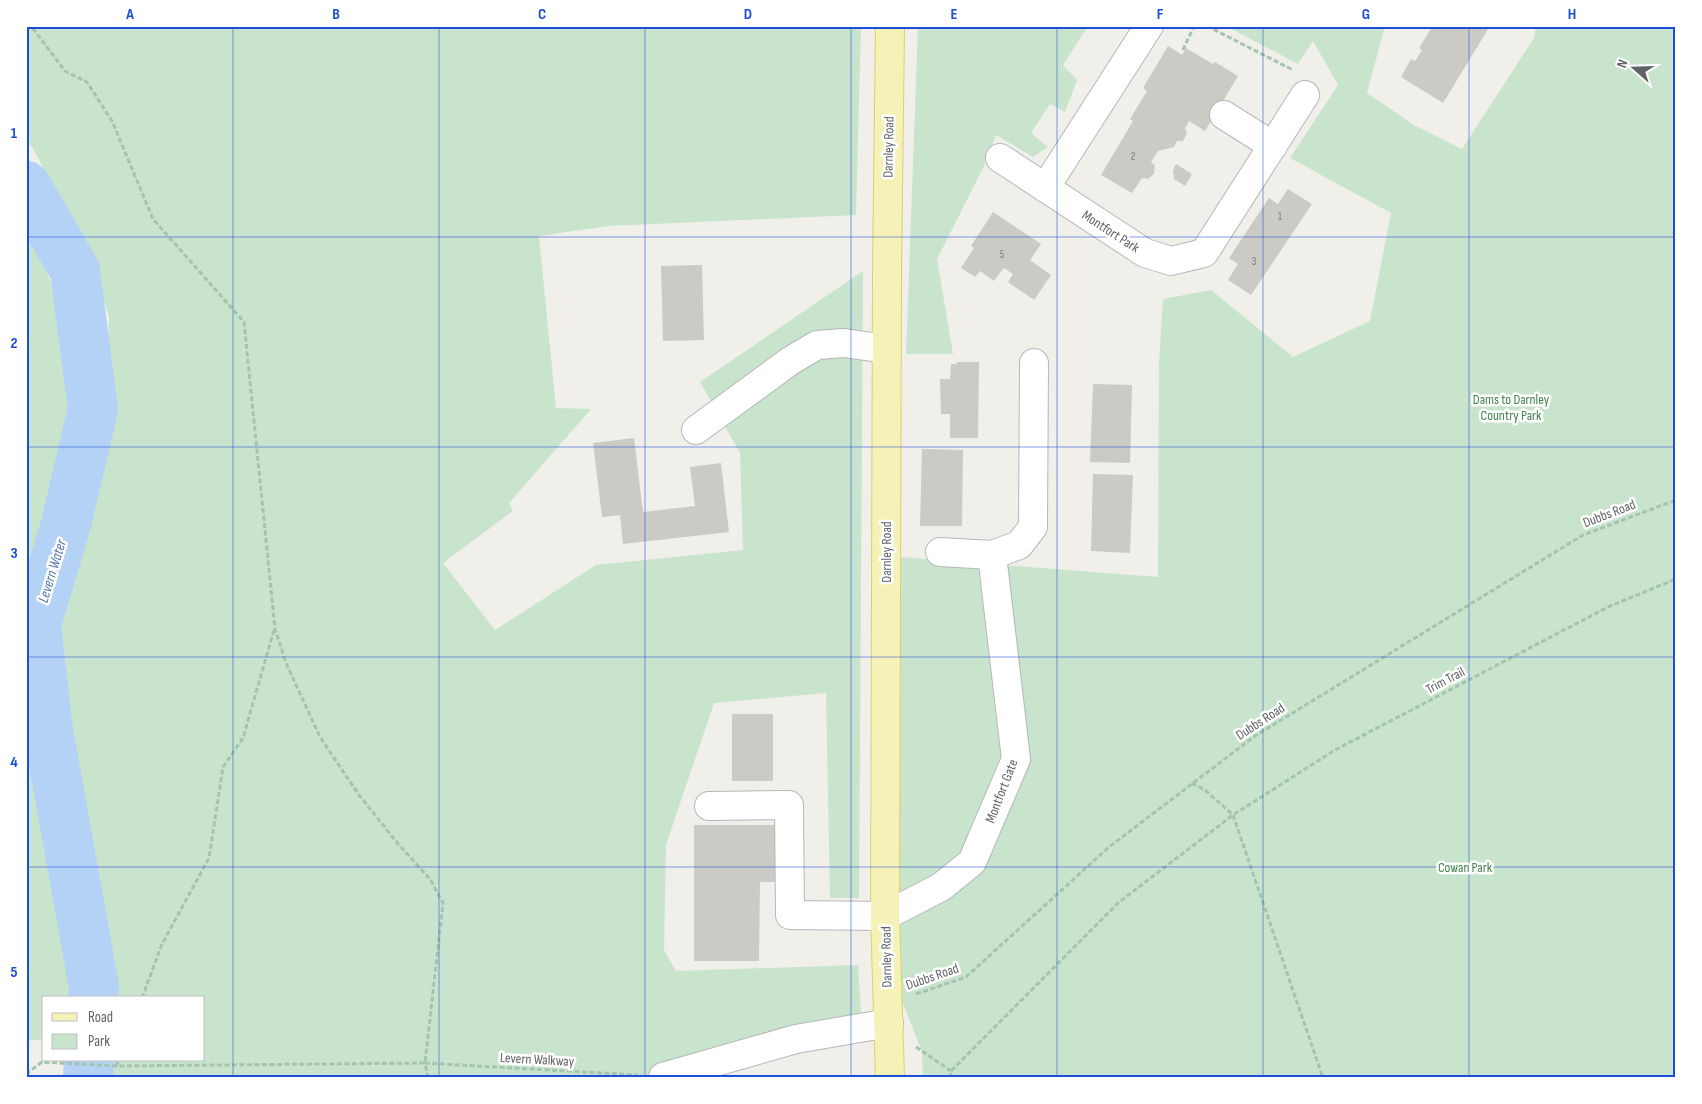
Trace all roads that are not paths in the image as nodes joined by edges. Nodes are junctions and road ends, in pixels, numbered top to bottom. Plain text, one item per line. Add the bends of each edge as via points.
1 (890, 26) edge
2 (1149, 26) edge
3 (1305, 95) road end
4 (1224, 115) dead end
5 (1273, 146) junction
6 (1000, 158) dead end
7 (1045, 188) junction
8 (886, 349) junction
9 (1034, 363) dead end
10 (696, 430) dead end
11 (940, 552) dead end
12 (992, 555) junction
13 (709, 806) dead end
14 (885, 916) junction
15 (888, 1013) junction
16 (663, 1077) edge
17 (890, 1078) edge

1 - 8 main road, Darnley Road
2 - 7 street
3 - 5 street, Montfort Park
4 - 5 street
5 - 7 street, Montfort Park via 1204,253 1171,262 1145,253
6 - 7 street, Montfort Park
8 - 10 street via 844,342 817,345
8 - 14 main road, Darnley Road
9 - 12 street via 1033,527 1019,545
11 - 12 street
12 - 14 street, Montfort Gate via 1016,759 972,862 941,887
13 - 14 street via 789,805 790,915
14 - 15 main road, Darnley Road
15 - 16 street
15 - 17 main road, Darnley Road

